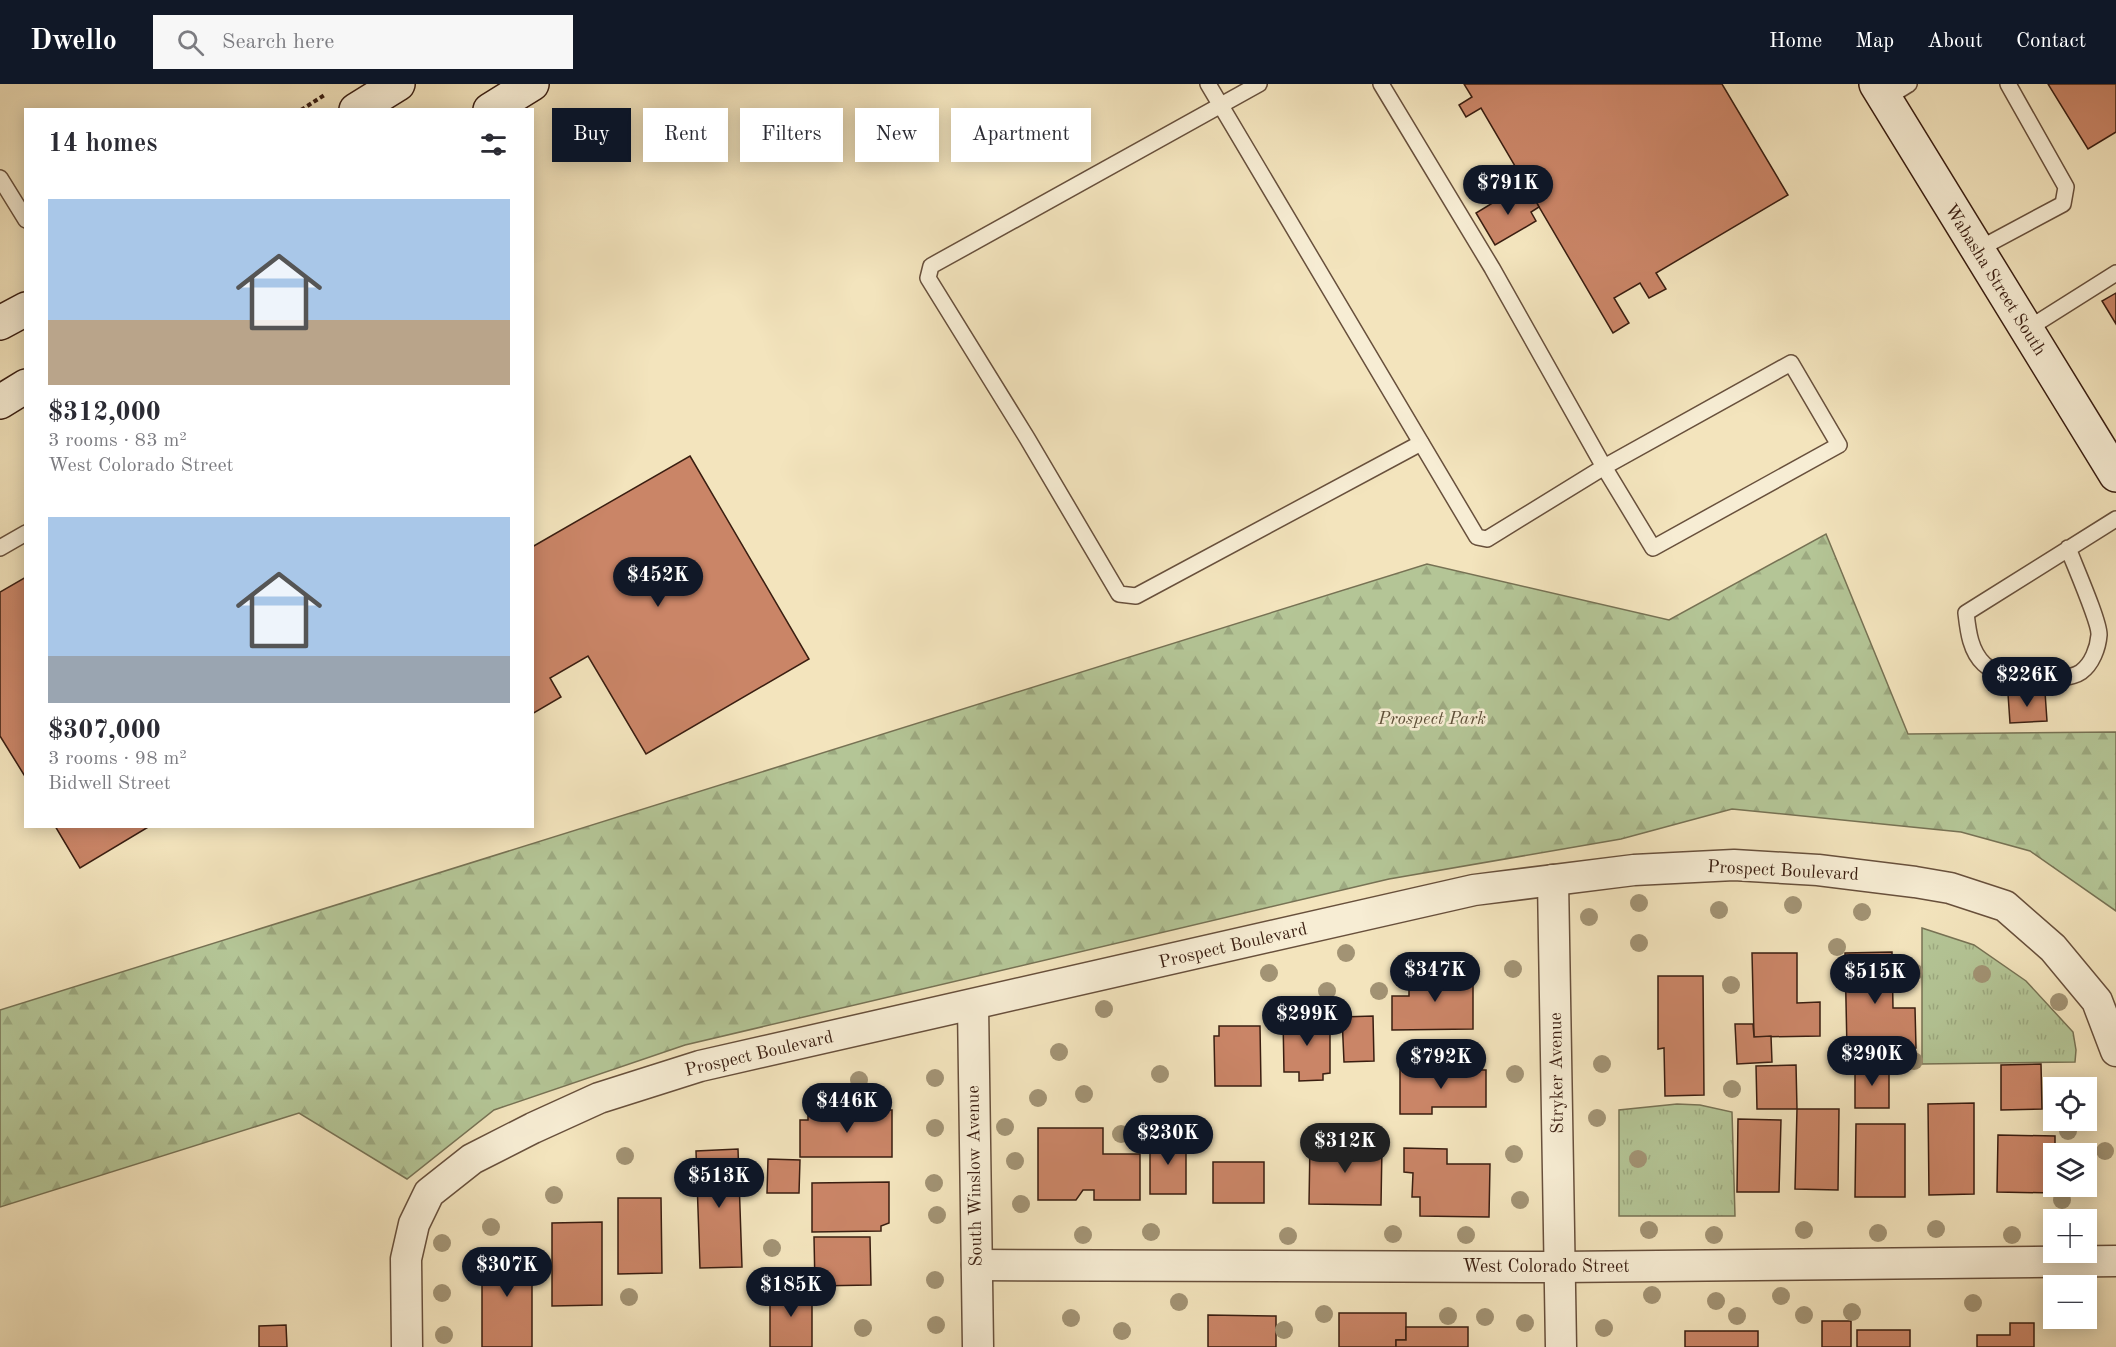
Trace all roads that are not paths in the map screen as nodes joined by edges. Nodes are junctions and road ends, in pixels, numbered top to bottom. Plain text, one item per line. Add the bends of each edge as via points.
1 (398, 84) edge
2 (532, 84) edge
3 (1208, 84) edge
4 (1260, 84) edge
5 (1381, 84) edge
6 (2008, 84) edge
7 (1890, 89) edge
8 (345, 99) edge
9 (1222, 106) junction
10 (493, 108) edge
11 (0, 178) edge
12 (24, 217) edge
13 (1977, 250) junction
14 (2116, 273) edge
15 (24, 310) edge
16 (0, 324) edge
17 (2026, 330) junction
18 (24, 388) edge
19 (0, 402) edge
20 (1421, 443) junction
21 (1604, 467) junction
22 (2116, 475) edge
23 (2116, 519) edge
24 (24, 534) edge
25 (0, 548) edge
26 (2068, 548) junction
27 (1553, 880) junction
28 (973, 1005) junction
29 (2116, 1051) edge
30 (2116, 1261) edge
31 (977, 1265) junction
32 (1560, 1267) junction
33 (407, 1347) edge
34 (978, 1347) edge
35 (1561, 1347) edge

1 - 8 main road
2 - 10 main road
3 - 9 lane
4 - 9 lane
5 - 21 lane via 1492,268
6 - 13 lane via 2066,187 2063,204
7 - 13 main road, Wabasha Street South
9 - 20 lane
9 - 20 lane via 931,266 928,278 1119,594 1136,596
11 - 12 lane
13 - 17 main road, Wabasha Street South
14 - 17 lane
15 - 16 main road
17 - 22 main road, Wabasha Street South
18 - 19 main road
20 - 21 lane via 1477,537 1487,539
21 - 21 lane via 1791,363 1839,445 1653,548
23 - 26 lane
24 - 25 lane
26 - 26 lane via 2099,633 2094,656 2081,672 2063,677 2016,677 1999,674 1984,665 1969,635 1966,613
27 - 28 street, Prospect Boulevard via 1474,890
27 - 29 street, Prospect Boulevard via 1634,870 1734,865 1818,870 1950,888 2005,906 2053,948 2097,1001
27 - 32 street, Stryker Avenue
28 - 31 street, South Winslow Avenue
28 - 33 street, Prospect Boulevard via 700,1066 599,1098 472,1159 429,1193 414,1224 406,1259
30 - 32 street, West Colorado Street
31 - 32 street, West Colorado Street
31 - 34 street, South Winslow Avenue
32 - 35 street, Stryker Avenue

